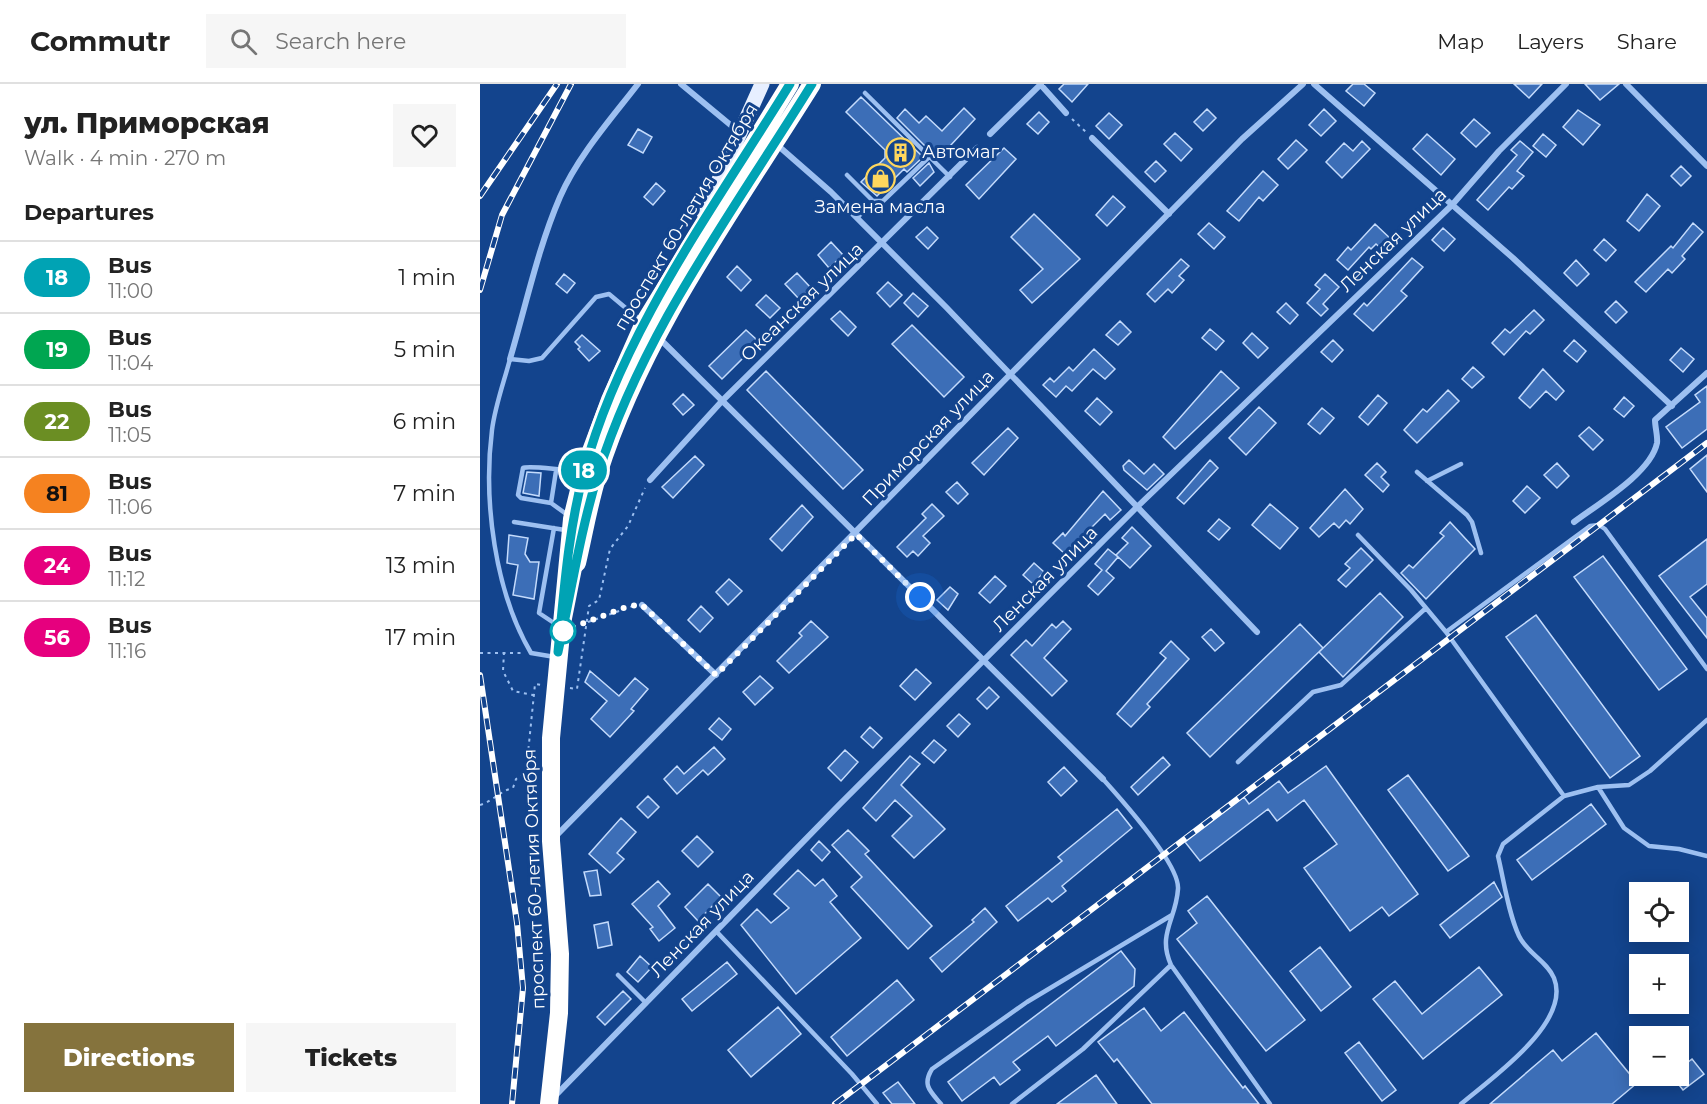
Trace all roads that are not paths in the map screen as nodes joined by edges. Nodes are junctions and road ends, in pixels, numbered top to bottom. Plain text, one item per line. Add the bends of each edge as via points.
1 (638, 84) edge
2 (681, 84) edge
3 (762, 84) edge
4 (790, 84) edge
5 (812, 84) edge
6 (1040, 84) edge
7 (1303, 84) edge
8 (1314, 84) edge
9 (1566, 84) edge
10 (1626, 84) edge
11 (866, 93) dead end
12 (1066, 113) road end
13 (740, 132) junction
14 (990, 134) dead end
15 (768, 138) junction
16 (1092, 138) road end
17 (977, 148) dead end
18 (929, 157) junction
19 (1707, 166) edge
20 (847, 175) dead end
21 (950, 177) junction
22 (873, 201) junction
23 (1452, 205) junction
24 (1169, 214) junction
25 (857, 218) junction
26 (883, 244) junction
27 (685, 255) junction
28 (650, 329) junction
29 (510, 359) junction
30 (1707, 373) edge
31 (1011, 375) junction
32 (722, 401) junction
33 (1672, 406) junction
34 (1461, 464) dead end
35 (584, 470) junction
36 (556, 471) junction
37 (1417, 472) dead end
38 (650, 480) road end
39 (1427, 481) junction
40 (550, 503) junction
41 (1137, 507) junction
42 (514, 522) dead end
43 (1574, 522) dead end
44 (566, 526) junction
45 (856, 534) junction
46 (1358, 535) dead end
47 (1481, 553) dead end
48 (642, 605) road end
49 (1426, 608) junction
50 (1257, 632) dead end
51 (1446, 633) junction
52 (558, 655) junction
53 (984, 661) junction
54 (1707, 669) edge
55 (716, 675) junction
56 (1707, 720) edge
57 (1238, 762) dead end
58 (1103, 779) joint
59 (1598, 787) junction
60 (1564, 796) junction
61 (551, 841) junction
62 (1707, 856) edge
63 (1172, 915) junction
64 (716, 932) junction
65 (1171, 965) junction
66 (618, 975) dead end
67 (646, 1003) junction
68 (550, 1103) edge
69 (877, 1104) edge
70 (941, 1104) edge
71 (1012, 1104) edge
72 (1270, 1104) edge
73 (1461, 1104) edge

1 - 29 street via 598,136 561,196
2 - 13 street
3 - 13 main road
4 - 15 highway, проспект 60-летия Октября
5 - 15 highway, проспект 60-летия Октября
6 - 12 street
6 - 14 street
7 - 24 street, Приморская улица
8 - 23 street
9 - 23 street, Ленская улица
10 - 19 street
11 - 18 lane
13 - 27 main road
15 - 25 street
15 - 27 highway, проспект 60-летия Октября
15 - 28 highway, проспект 60-летия Октября via 699,262
16 - 24 street
17 - 21 street, Океанская улица
18 - 21 lane
18 - 22 lane via 883,201
20 - 22 lane
21 - 26 street, Океанская улица
22 - 25 lane
23 - 33 street
23 - 41 street, Ленская улица
24 - 31 street, Приморская улица
25 - 26 street
26 - 31 street
26 - 32 street, Океанская улица
27 - 28 highway, проспект 60-летия Октября
28 - 29 lane via 609,294 596,297 542,358
28 - 32 street
28 - 35 highway, проспект 60-летия Октября via 610,400
28 - 52 highway, проспект 60-летия Октября via 598,474
29 - 52 lane via 492,430 494,552 515,627 531,654
30 - 33 street
31 - 41 street
31 - 45 street, Приморская улица
32 - 38 street, Океанская улица
32 - 45 street
33 - 43 street via 1655,420 1658,441 1643,465 1631,479
34 - 39 lane
35 - 36 lane
35 - 44 highway, проспект 60-летия Октября
36 - 40 lane
36 - 40 lane via 525,466 518,495
37 - 39 lane
39 - 47 lane via 1467,515
40 - 44 lane
41 - 50 street
41 - 53 street, Ленская улица
42 - 44 lane
44 - 52 highway, проспект 60-летия Октября
45 - 53 street
45 - 55 street, Приморская улица
46 - 49 lane
48 - 55 street
49 - 51 lane
49 - 57 lane via 1341,685 1313,692
51 - 54 lane via 1590,525 1599,525
51 - 60 lane
52 - 61 highway, проспект 60-летия Октября via 551,738
53 - 58 street
53 - 64 street, Ленская улица
55 - 61 street, Приморская улица
56 - 59 lane via 1629,785
58 - 63 lane via 1172,868 1179,889
59 - 60 lane
59 - 62 lane via 1624,828 1649,846
60 - 73 lane via 1503,844 1497,856 1519,936 1554,978 1558,1000 1549,1019 1518,1055
61 - 68 highway, проспект 60-летия Октября via 560,989
63 - 65 lane via 1164,942
63 - 70 lane via 1027,1002 932,1069 926,1078 927,1087
64 - 67 street, Ленская улица
64 - 69 lane
65 - 71 lane via 1083,1049
65 - 72 lane
66 - 67 lane
67 - 68 street, Ленская улица

